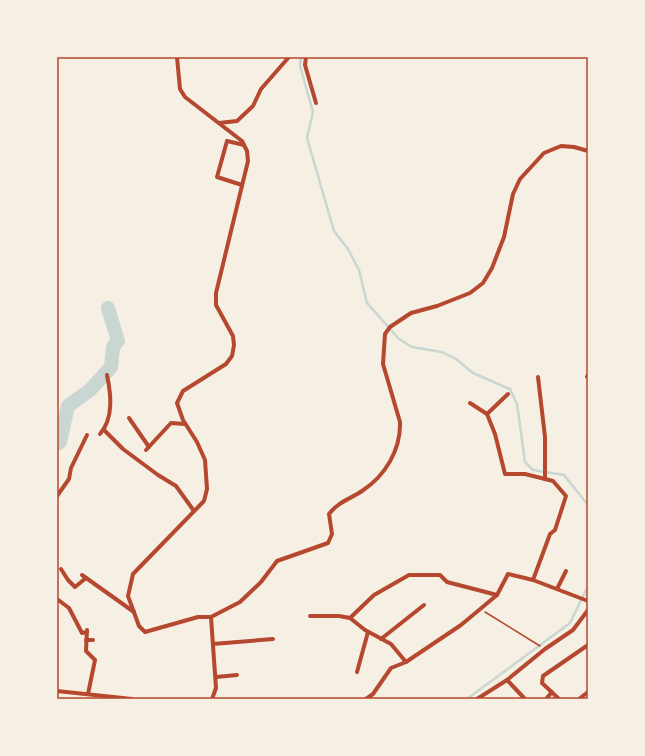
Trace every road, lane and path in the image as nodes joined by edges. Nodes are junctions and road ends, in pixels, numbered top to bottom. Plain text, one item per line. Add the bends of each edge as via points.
1 (177, 57) edge
2 (289, 57) edge
3 (306, 57) edge
4 (316, 103) dead end
5 (218, 123) junction
6 (244, 145) junction
7 (588, 151) edge
8 (242, 185) junction
9 (107, 375) dead end
10 (538, 377) dead end
11 (508, 394) dead end
12 (470, 403) dead end
13 (487, 414) junction
14 (129, 418) dead end
15 (185, 424) junction
16 (104, 430) junction
17 (100, 434) dead end
18 (87, 435) dead end
19 (545, 479) junction
20 (57, 496) edge
21 (194, 512) junction
22 (61, 569) dead end
23 (566, 571) dead end
24 (533, 580) junction
25 (557, 589) junction
26 (497, 595) junction
27 (57, 599) edge
28 (588, 601) edge
29 (424, 605) dead end
30 (481, 609) junction
31 (588, 610) edge
32 (134, 612) junction
33 (310, 616) dead end
34 (211, 617) junction
35 (350, 618) junction
36 (368, 632) junction
37 (273, 639) dead end
38 (381, 639) junction
39 (86, 640) junction
40 (93, 640) dead end
41 (213, 644) junction
42 (588, 644) edge
43 (545, 649) junction
44 (406, 662) junction
45 (357, 672) dead end
46 (237, 675) dead end
47 (216, 677) junction
48 (507, 680) junction
49 (57, 691) edge
50 (552, 692) junction
51 (588, 692) edge
52 (88, 694) junction
53 (132, 699) edge
54 (212, 699) edge
55 (366, 699) edge
56 (477, 699) edge
57 (525, 699) edge
58 (546, 699) edge
59 (559, 699) edge
60 (578, 699) edge

1 - 5 street via 180,89 185,97
2 - 5 street via 261,89 253,106 237,121
3 - 4 street via 304,64
5 - 6 street
6 - 8 street via 248,162
6 - 8 street via 227,142 216,177
7 - 34 street via 561,146 544,153 520,179 513,194 504,237 483,283 470,292 437,306 411,312 390,327 385,334 383,364 401,431 397,446 389,465 375,481 361,492 336,505 329,514 332,534 328,543 277,561 261,582 240,602
8 - 15 street via 216,293 216,305 233,336 232,356 226,364 183,391 177,403
9 - 16 street via 111,397
10 - 19 street via 545,437
11 - 13 street
12 - 13 street
13 - 19 street via 495,434 504,474 525,474
14 - 15 street via 147,449 171,423
15 - 21 street via 205,460 207,489 204,501
16 - 17 street
16 - 21 street via 123,449 176,486
18 - 20 street via 71,468 69,479
19 - 24 street via 553,481 566,496 555,530 550,534
21 - 32 street via 133,574 128,596
22 - 32 street via 76,587 84,577
23 - 25 street
24 - 25 street
24 - 26 street via 508,574
25 - 28 street
26 - 30 street
26 - 35 street via 447,582 440,575 409,575 374,595
27 - 39 street via 69,608 82,633 87,631
29 - 38 street
30 - 43 path
30 - 44 street
31 - 43 street via 573,630
32 - 34 street via 139,626 145,632 198,616
33 - 35 street
34 - 41 street
35 - 36 street
36 - 38 street
36 - 45 street
37 - 41 street
38 - 44 street via 391,644
39 - 40 street
39 - 52 street via 86,651 95,660
41 - 47 street
42 - 50 street via 543,676 542,683
43 - 48 street
44 - 55 street via 391,668 373,694
46 - 47 street
47 - 54 street
48 - 56 street
48 - 57 street
49 - 52 street
50 - 58 street
50 - 59 street
51 - 60 street
52 - 53 street

